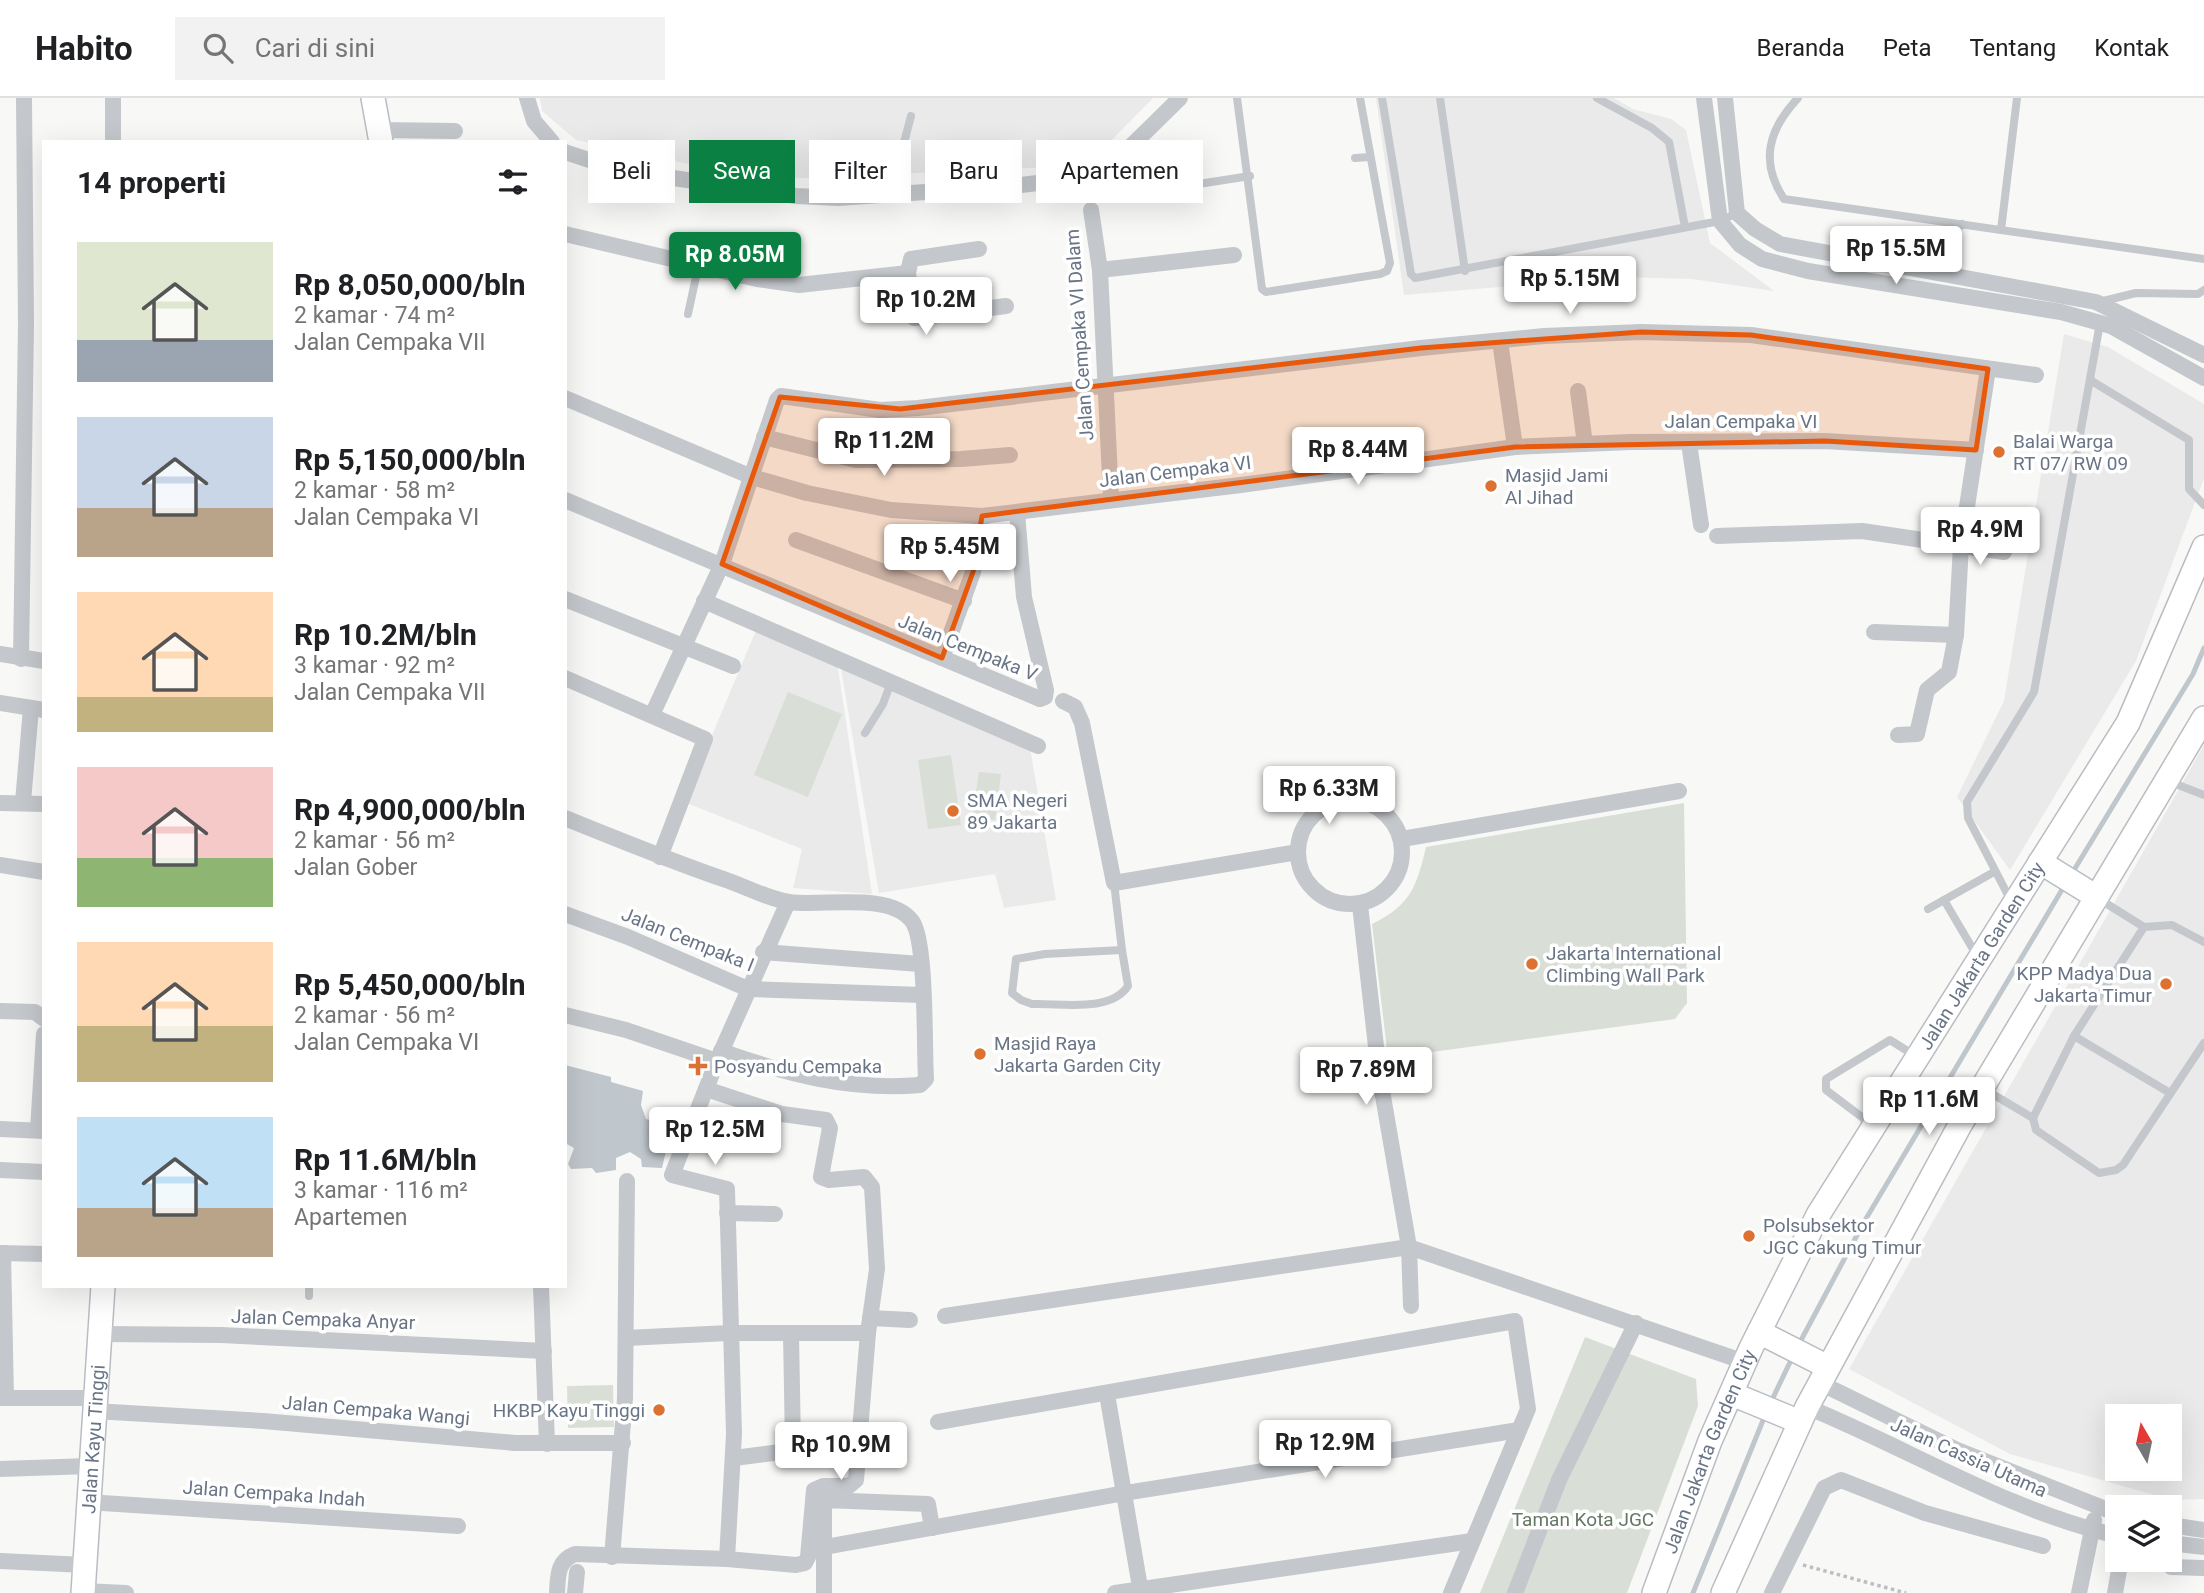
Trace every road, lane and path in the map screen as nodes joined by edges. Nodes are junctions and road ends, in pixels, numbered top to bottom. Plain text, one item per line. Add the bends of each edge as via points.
1 (24, 98) edge
2 (113, 98) edge
3 (373, 98) edge
4 (527, 98) edge
5 (1180, 98) edge
6 (1237, 98) edge
7 (1360, 98) edge
8 (1382, 98) edge
9 (1440, 98) edge
10 (1597, 98) edge
11 (1704, 98) edge
12 (1725, 98) edge
13 (1798, 98) edge
14 (2017, 98) edge
15 (911, 116) dead end
16 (455, 131) dead end
17 (380, 136) edge
18 (113, 140) edge
19 (550, 140) edge
20 (905, 140) edge
21 (1137, 140) edge
22 (567, 153) edge
23 (1370, 156) junction
24 (1355, 158) dead end
25 (1249, 176) junction
26 (1036, 182) edge
27 (1203, 183) edge
28 (911, 193) edge
29 (809, 196) edge
30 (1091, 211) dead end
31 (1737, 213) junction
32 (1720, 221) junction
33 (1962, 224) junction
34 (1685, 227) junction
35 (2001, 230) junction
36 (567, 234) edge
37 (979, 248) dead end
38 (1234, 255) dead end
39 (2204, 259) edge
40 (1864, 262) junction
41 (699, 263) junction
42 (1100, 270) junction
43 (1465, 271) junction
44 (908, 273) junction
45 (2204, 290) edge
46 (2096, 302) junction
47 (1006, 306) dead end
48 (688, 314) dead end
49 (2100, 323) junction
50 (26, 324) junction
51 (42, 324) edge
52 (1500, 341) junction
53 (2204, 355) edge
54 (1988, 369) junction
55 (2036, 375) dead end
56 (2204, 378) edge
57 (2091, 380) junction
58 (1104, 386) junction
59 (1578, 391) dead end
60 (567, 399) edge
61 (765, 438) junction
62 (1585, 443) junction
63 (1689, 443) junction
64 (1515, 447) junction
65 (1976, 450) junction
66 (1010, 455) dead end
67 (752, 477) junction
68 (1111, 498) junction
69 (567, 501) edge
70 (2204, 505) edge
71 (1017, 512) junction
72 (982, 516) junction
73 (1701, 525) dead end
74 (1717, 536) dead end
75 (796, 540) dead end
76 (1961, 546) junction
77 (2204, 547) edge
78 (2004, 552) dead end
79 (722, 564) junction
80 (567, 600) edge
81 (704, 601) junction
82 (964, 601) junction
83 (1874, 632) dead end
84 (1956, 635) junction
85 (682, 645) junction
86 (0, 654) edge
87 (942, 658) junction
88 (21, 659) junction
89 (42, 661) edge
90 (733, 666) dead end
91 (567, 679) edge
92 (891, 682) junction
93 (1063, 701) dead end
94 (0, 703) edge
95 (37, 709) edge
96 (652, 715) junction
97 (2204, 718) edge
98 (865, 733) dead end
99 (1898, 734) dead end
100 (1038, 746) dead end
101 (2166, 780) junction
102 (1679, 791) dead end
103 (2204, 795) edge
104 (23, 802) junction
105 (0, 803) edge
106 (42, 804) edge
107 (567, 819) edge
108 (1402, 839) junction
109 (1298, 852) junction
110 (660, 857) junction
111 (2045, 864) junction
112 (0, 865) edge
113 (42, 872) edge
114 (1994, 872) junction
115 (1114, 883) junction
116 (2090, 894) junction
117 (1944, 900) junction
118 (788, 902) junction
119 (2013, 903) junction
120 (1360, 905) junction
121 (1928, 909) dead end
122 (567, 915) edge
123 (2144, 927) junction
124 (2204, 942) edge
125 (1122, 950) junction
126 (763, 952) junction
127 (1978, 958) junction
128 (920, 964) junction
129 (748, 989) junction
130 (922, 995) junction
131 (0, 1011) edge
132 (567, 1015) edge
133 (42, 1017) edge
134 (2074, 1036) junction
135 (2204, 1043) edge
136 (719, 1056) junction
137 (1917, 1056) junction
138 (1982, 1088) junction
139 (706, 1089) junction
140 (2170, 1093) junction
141 (42, 1099) edge
142 (2033, 1118) junction
143 (1874, 1126) junction
144 (0, 1129) edge
145 (41, 1131) edge
146 (0, 1170) edge
147 (42, 1172) edge
148 (627, 1181) dead end
149 (727, 1213) junction
150 (775, 1214) dead end
151 (1409, 1247) junction
152 (2, 1253) edge
153 (42, 1254) edge
154 (103, 1288) edge
155 (541, 1288) edge
156 (1411, 1306) dead end
157 (945, 1316) dead end
158 (909, 1320) dead end
159 (1636, 1323) junction
160 (869, 1325) junction
161 (1759, 1332) junction
162 (791, 1333) junction
163 (100, 1334) junction
164 (729, 1334) junction
165 (626, 1338) junction
166 (544, 1351) junction
167 (1745, 1362) junction
168 (1819, 1369) junction
169 (1107, 1394) junction
170 (3, 1398) edge
171 (1742, 1398) junction
172 (95, 1404) junction
173 (1796, 1414) junction
174 (938, 1422) dead end
175 (1519, 1430) junction
176 (623, 1443) junction
177 (547, 1444) junction
178 (734, 1458) junction
179 (90, 1466) junction
180 (0, 1469) edge
181 (1125, 1493) junction
182 (87, 1503) junction
183 (2099, 1508) junction
184 (2105, 1510) edge
185 (458, 1527) dead end
186 (2182, 1527) edge
187 (932, 1528) junction
188 (2090, 1530) junction
189 (2204, 1531) edge
190 (2105, 1533) edge
191 (1472, 1541) junction
192 (2182, 1544) edge
193 (2043, 1546) dead end
194 (825, 1547) junction
195 (2204, 1547) edge
196 (612, 1556) junction
197 (727, 1559) junction
198 (0, 1561) edge
199 (1787, 1561) junction
200 (85, 1565) junction
201 (2182, 1567) edge
202 (2204, 1568) edge
203 (577, 1572) dead end
204 (2119, 1572) edge
205 (1140, 1591) edge
206 (83, 1592) edge
207 (126, 1593) edge
208 (557, 1593) edge
209 (575, 1593) edge
210 (824, 1593) edge
211 (1115, 1593) edge
212 (1451, 1593) edge
213 (1515, 1593) edge
214 (1654, 1593) edge
215 (1723, 1593) edge
216 (1773, 1593) edge
217 (1906, 1593) edge
218 (2079, 1593) edge
219 (2115, 1593) edge

1 - 50 street
2 - 18 street
3 - 17 street
4 - 19 street via 534,121
5 - 21 street
6 - 25 lane
7 - 23 lane
8 - 43 lane via 1412,274 1421,279
9 - 43 lane
10 - 34 lane via 1669,142
11 - 32 street
12 - 31 street
13 - 33 lane via 1774,128 1770,156 1774,184 1784,199
14 - 35 lane
15 - 20 lane
16 - 17 street
22 - 29 street via 619,170 741,190
23 - 24 lane
23 - 25 lane via 1390,264 1380,274 1263,291
25 - 27 lane
26 - 28 street
30 - 42 street, Jalan Cempaka VI Dalam
31 - 32 lane
31 - 40 street via 1780,244
32 - 34 lane
32 - 49 street via 1740,245 1762,259 1808,271 2061,312
33 - 35 lane
33 - 40 lane via 1951,237 1899,237
34 - 43 lane
35 - 39 lane
36 - 41 street
37 - 44 street via 914,257
38 - 42 street
40 - 46 street
41 - 44 street via 799,285
41 - 48 lane
42 - 58 street, Jalan Cempaka VI Dalam
44 - 47 street via 916,320
45 - 46 lane via 2198,294 2136,293
46 - 53 street
49 - 56 street
49 - 57 lane
50 - 51 street
50 - 88 street
52 - 54 street via 1641,332 1751,335
52 - 58 street
52 - 64 street
54 - 55 street
54 - 65 street
57 - 70 lane via 2189,440 2189,489
57 - 114 lane via 2034,692 1967,802 1968,818
58 - 61 street via 900,409 783,396 777,400
58 - 68 street, Jalan Cempaka VI Dalam
59 - 62 street
60 - 67 street, Jalan Cempaka VI
61 - 66 street via 856,460
61 - 67 street
62 - 63 street, Jalan Cempaka VI
62 - 64 street, Jalan Cempaka VI
63 - 65 street, Jalan Cempaka VI via 1859,442
63 - 73 street
64 - 68 street, Jalan Cempaka VI
65 - 76 street
67 - 72 street, Jalan Cempaka VI via 861,505
67 - 79 street
68 - 71 street, Jalan Cempaka VI
69 - 79 street, Jalan Cempaka V
71 - 72 street, Jalan Cempaka VI
71 - 87 street, Jalan Cempaka V via 1024,597 1045,696 1040,699
72 - 82 street
74 - 76 street via 1862,531
75 - 82 street
76 - 78 street
76 - 84 street
77 - 111 street, Jalan Jakarta Garden City via 2128,723
79 - 81 street
79 - 87 street, Jalan Cempaka V
80 - 85 street
81 - 85 street
81 - 92 street
82 - 87 street
83 - 84 street
84 - 99 street via 1949,672 1927,690 1917,734
85 - 90 street
85 - 96 street
86 - 88 street
88 - 89 street
91 - 96 street
92 - 98 lane
92 - 100 street
93 - 115 street via 1075,706 1082,723
94 - 95 street
95 - 104 street
96 - 110 street via 705,739
97 - 101 street
101 - 103 lane
101 - 116 street
102 - 108 street
104 - 105 street
104 - 106 street
107 - 110 street
108 - 109 street via 1391,819 1373,805 1338,801 1309,820
108 - 120 street via 1401,863 1391,884
109 - 115 street
109 - 120 street via 1303,874 1317,892
110 - 118 street
111 - 116 street
111 - 119 street, Jalan Jakarta Garden City
112 - 113 street
114 - 117 lane
114 - 119 lane
115 - 125 lane
116 - 123 lane
116 - 138 street
117 - 121 lane
117 - 127 lane
118 - 126 street
118 - 128 street via 870,903 905,914 919,934
119 - 127 street, Jalan Jakarta Garden City
120 - 151 street via 1379,1073
122 - 129 street, Jalan Cempaka I
123 - 124 lane via 2172,925
123 - 134 lane
125 - 125 lane via 1016,959 1012,993 1032,1003 1109,1003 1121,997 1128,986
126 - 128 street
126 - 129 street
127 - 137 street, Jalan Jakarta Garden City
128 - 130 street
129 - 130 street, Jalan Cempaka I
129 - 136 street
130 - 136 street via 926,1079 920,1085 860,1087
131 - 133 street via 35,1012
132 - 136 street
134 - 140 lane
134 - 142 lane
135 - 140 lane
136 - 139 street
137 - 143 street, Jalan Jakarta Garden City
137 - 143 lane via 1890,1040 1826,1079 1826,1090
138 - 142 lane
138 - 168 street
139 - 149 street via 674,1177 726,1188
139 - 160 street via 782,1114 826,1120 830,1128 821,1177 863,1177 873,1190 877,1269
140 - 142 lane via 2123,1165 2108,1172 2099,1173 2036,1130
141 - 145 street
143 - 161 street, Jalan Jakarta Garden City via 1818,1215
144 - 145 street
146 - 147 street
148 - 165 street
149 - 150 street
149 - 164 street
151 - 156 street
151 - 157 street
151 - 159 street
152 - 153 street
152 - 170 street
154 - 163 street, Jalan Kayu Tinggi
155 - 166 street
158 - 160 street
159 - 167 street
159 - 213 street via 1559,1480
160 - 162 street
160 - 197 street via 858,1473 852,1486 814,1490 804,1563
161 - 167 street, Jalan Jakarta Garden City
161 - 168 street
162 - 164 street
162 - 178 street via 793,1446
163 - 166 street, Jalan Cempaka Anyar
163 - 172 street, Jalan Kayu Tinggi
164 - 165 street
164 - 178 street
165 - 176 street
166 - 177 street
167 - 171 street, Jalan Jakarta Garden City
168 - 173 street
168 - 183 street, Jalan Cassia Utama via 1957,1450
169 - 174 street
169 - 175 street via 1515,1321 1528,1409
169 - 181 street
170 - 172 street, Jalan Cempaka Wangi
171 - 173 street
171 - 214 street, Jalan Jakarta Garden City via 1710,1441
172 - 177 street, Jalan Cempaka Wangi
172 - 179 street, Jalan Kayu Tinggi
173 - 188 street, Jalan Cassia Utama
173 - 215 street
175 - 181 street
175 - 191 street
176 - 177 street, Jalan Cempaka Wangi
176 - 196 street
178 - 197 street
179 - 180 street
179 - 182 street, Jalan Kayu Tinggi
181 - 187 street
181 - 205 street
182 - 185 street, Jalan Cempaka Indah
182 - 200 street, Jalan Kayu Tinggi
183 - 184 street, Jalan Cassia Utama
183 - 188 street
186 - 189 street
187 - 194 street
187 - 194 street via 928,1504 824,1500
188 - 190 street, Jalan Cassia Utama
188 - 218 street
191 - 205 street
191 - 212 street
192 - 195 street
193 - 199 street via 1925,1513 1841,1480 1824,1488
194 - 210 street
196 - 197 street
196 - 208 street via 579,1554 562,1561
198 - 200 street
199 - 216 street
199 - 217 path
200 - 206 street, Jalan Kayu Tinggi
201 - 202 street
203 - 209 street
204 - 219 street
205 - 211 street
206 - 207 street

